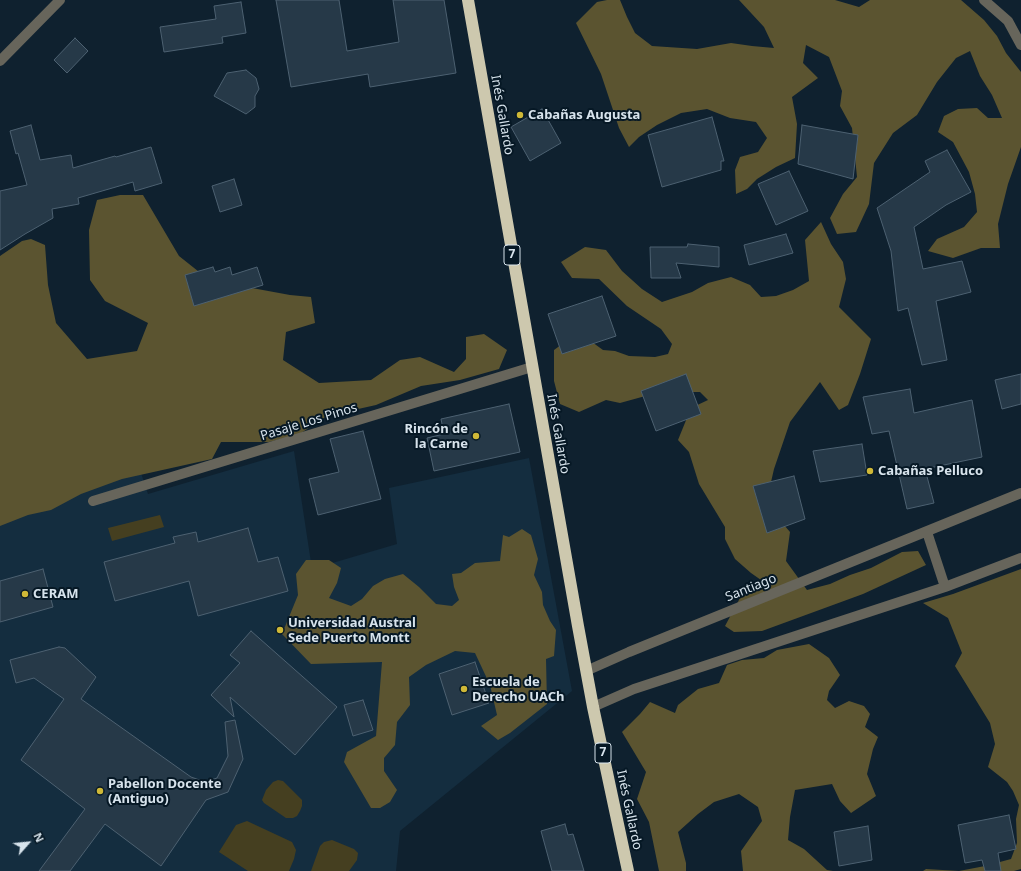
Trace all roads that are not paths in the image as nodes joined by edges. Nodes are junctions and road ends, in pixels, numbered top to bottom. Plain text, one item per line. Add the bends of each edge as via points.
1 (60, 0) edge
2 (468, 0) edge
3 (984, 0) edge
4 (1021, 45) edge
5 (0, 61) edge
6 (532, 368) junction
7 (1021, 493) edge
8 (93, 501) dead end
9 (927, 532) junction
10 (1021, 558) edge
11 (945, 587) junction
12 (586, 671) junction
13 (593, 708) junction
14 (628, 871) edge

1 - 5 street
2 - 6 highway, Inés Gallardo / 7
3 - 4 street via 1008,21
6 - 8 street, Pasaje Los Pinos
6 - 12 highway, Inés Gallardo / 7
7 - 9 street, Santiago
9 - 11 street
9 - 12 street, Santiago
10 - 11 street
11 - 13 street via 634,689
12 - 13 highway, Inés Gallardo / 7
13 - 14 highway, Inés Gallardo / 7

